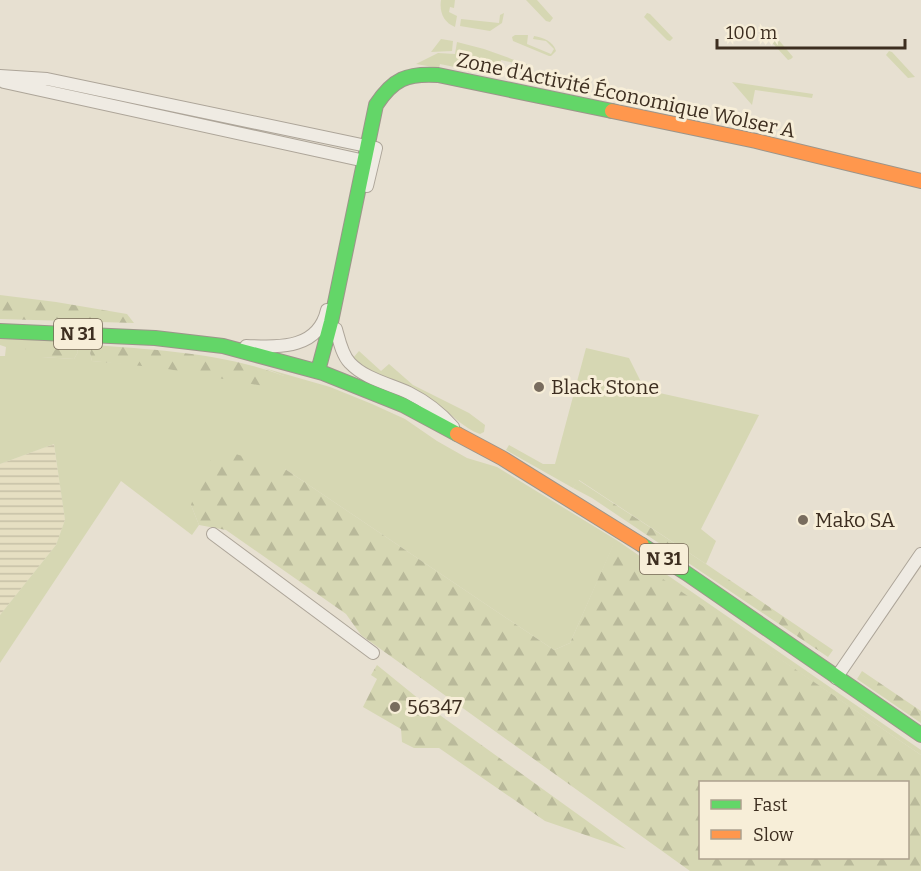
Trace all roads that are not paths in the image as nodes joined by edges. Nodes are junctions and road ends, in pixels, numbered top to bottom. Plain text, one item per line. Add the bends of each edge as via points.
1 (0, 76) edge
2 (0, 81) edge
3 (364, 156) junction
4 (921, 182) edge
5 (336, 329) junction
6 (0, 331) edge
7 (223, 346) junction
8 (321, 372) junction
9 (460, 435) junction
10 (213, 534) dead end
11 (921, 554) edge
12 (373, 653) dead end
13 (836, 678) junction
14 (921, 735) edge

1 - 3 street via 47,79
2 - 3 street
3 - 4 main road, Zone d'Activité Économique Wolser A via 376,105 384,91 416,73 745,139
3 - 5 street via 376,148
3 - 7 street via 321,327 304,340 285,347
3 - 8 main road, Zone d'Activité Économique Wolser A
5 - 8 street
5 - 9 street via 344,354 361,373 435,408
6 - 7 main road, N 31 via 132,336
7 - 8 main road, N 31
8 - 9 main road, N 31 via 403,405
9 - 13 main road, N 31 via 686,573
10 - 12 street
11 - 13 street
13 - 14 main road, N 31

